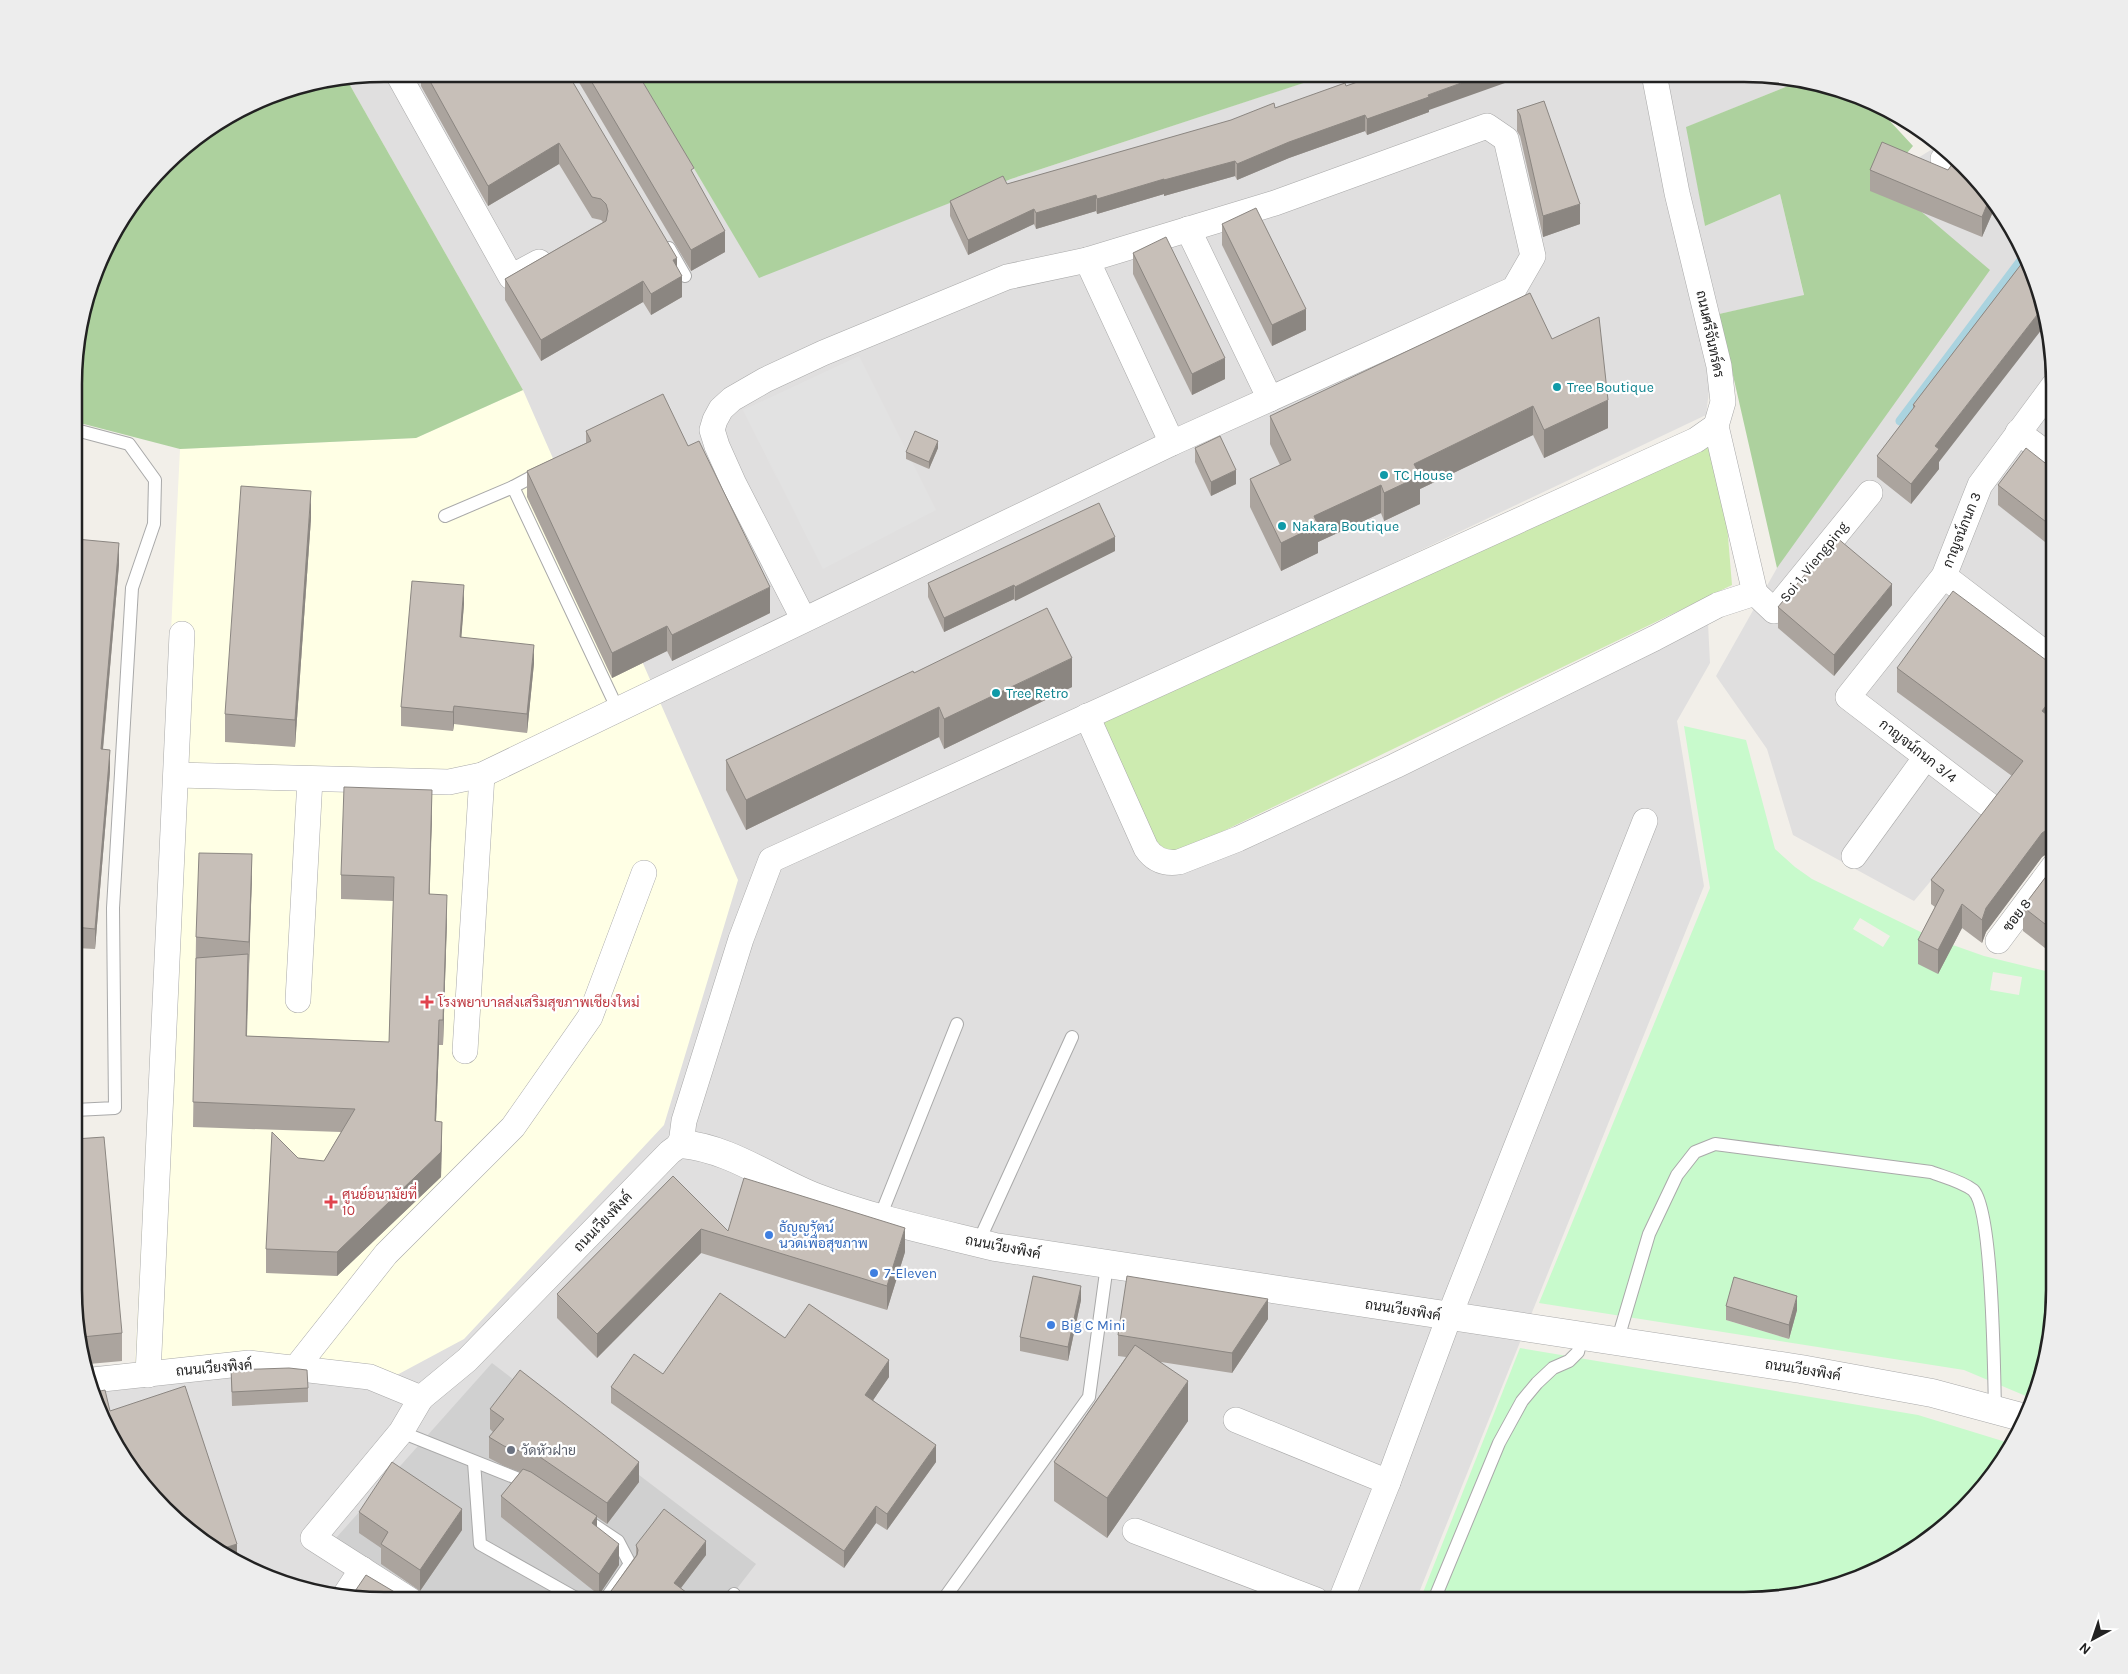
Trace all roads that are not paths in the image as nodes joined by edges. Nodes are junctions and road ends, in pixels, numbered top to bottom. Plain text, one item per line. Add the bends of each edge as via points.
1 (403, 83) edge
2 (1656, 83) edge
3 (1188, 229) junction
4 (660, 234) edge
5 (561, 250) edge
6 (1088, 260) junction
7 (685, 276) dead end
8 (2046, 396) edge
9 (1270, 399) junction
10 (1716, 426) junction
11 (82, 432) edge
12 (2018, 432) junction
13 (1172, 443) junction
14 (2046, 453) edge
15 (551, 467) edge
16 (513, 487) junction
17 (1870, 493) dead end
18 (445, 516) dead end
19 (1944, 576) junction
20 (1755, 593) junction
21 (804, 620) junction
22 (182, 634) dead end
23 (2046, 654) edge
24 (1848, 697) joint
25 (618, 710) junction
26 (1087, 716) junction
27 (1926, 757) junction
28 (176, 775) junction
29 (482, 775) junction
30 (310, 779) junction
31 (1989, 805) edge
32 (1645, 821) dead end
33 (1854, 856) dead end
34 (644, 874) dead end
35 (2046, 877) edge
36 (1998, 941) dead end
37 (298, 1000) dead end
38 (957, 1024) dead end
39 (1072, 1037) dead end
40 (464, 1051) dead end
41 (82, 1110) edge
42 (681, 1144) junction
43 (880, 1217) junction
44 (978, 1243) junction
45 (1107, 1265) junction
46 (1449, 1317) junction
47 (1582, 1336) junction
48 (1617, 1342) junction
49 (295, 1369) junction
50 (148, 1375) junction
51 (97, 1380) edge
52 (421, 1398) junction
53 (1995, 1410) junction
54 (2018, 1416) edge
55 (1236, 1420) dead end
56 (401, 1432) junction
57 (474, 1462) junction
58 (1388, 1482) junction
59 (543, 1491) edge
60 (576, 1513) edge
61 (1135, 1531) dead end
62 (362, 1570) junction
63 (349, 1589) edge
64 (397, 1592) edge
65 (565, 1592) edge
66 (611, 1592) edge
67 (949, 1592) edge
68 (1295, 1592) edge
69 (1344, 1592) edge
70 (1437, 1592) edge

1 - 5 street via 511,277
2 - 10 street, ถนนศรีจันทร์ดร via 1677,193 1719,366 1723,402
3 - 6 street
3 - 9 street
3 - 9 street via 1275,203 1487,126 1506,139 1533,256 1514,289
4 - 7 lane
6 - 13 street
6 - 21 street via 1007,277 823,353 732,398 721,409 712,430 717,446
8 - 12 street, กาญจน์กนก 3
9 - 13 street
10 - 20 street, ถนนศรีจันทร์ดร
10 - 26 street via 1696,440
11 - 41 lane via 130,444 155,480 154,524 132,588 114,908 115,1108
12 - 14 street
12 - 19 street, กาญจน์กนก 3 via 1980,485
13 - 21 street
15 - 16 lane
16 - 18 lane
16 - 25 lane
17 - 20 street, Soi 1, Viengping via 1774,611
19 - 23 street
19 - 24 street, กาญจน์กนก 3
20 - 26 street via 1718,605 1395,766 1238,838 1170,864 1154,858 1146,848
21 - 25 street
22 - 28 street
24 - 27 street, กาญจน์กนก 3/4
25 - 29 street
26 - 42 street via 771,860 741,939 684,1120
27 - 31 street, กาญจน์กนก 3/4
27 - 33 street
28 - 30 street
28 - 50 street
29 - 30 street via 450,782
29 - 40 street
30 - 37 street
32 - 46 street
34 - 49 street via 590,1017 513,1127 386,1254
35 - 36 street, ซอย 8
38 - 43 lane
39 - 44 lane
42 - 43 street, ถนนเวียงพิงค์ via 712,1150 815,1197
42 - 52 street, ถนนเวียงพิงค์ via 467,1360
43 - 44 street, ถนนเวียงพิงค์
44 - 45 street, ถนนเวียงพิงค์
45 - 46 street, ถนนเวียงพิงค์
45 - 67 lane via 1089,1397
46 - 47 street, ถนนเวียงพิงค์
46 - 58 street
47 - 48 street, ถนนเวียงพิงค์
47 - 70 lane via 1578,1352 1569,1361 1553,1368 1522,1401 1499,1443
48 - 53 street, ถนนเวียงพิงค์ via 1801,1369 1932,1393
48 - 53 lane via 1649,1234 1677,1175 1695,1152 1715,1144 1930,1172 1974,1191 1981,1208 1988,1239
49 - 50 street, ถนนเวียงพิงค์ via 249,1363
49 - 52 street, ถนนเวียงพิงค์ via 370,1377
50 - 51 street, ถนนเวียงพิงค์
52 - 56 street
53 - 54 street, ถนนเวียงพิงค์
55 - 58 street
56 - 57 lane
56 - 62 street via 313,1538
57 - 59 lane
57 - 65 lane via 480,1544
58 - 69 street
60 - 66 lane via 618,1541 630,1564
61 - 68 street
62 - 63 street
62 - 64 street

